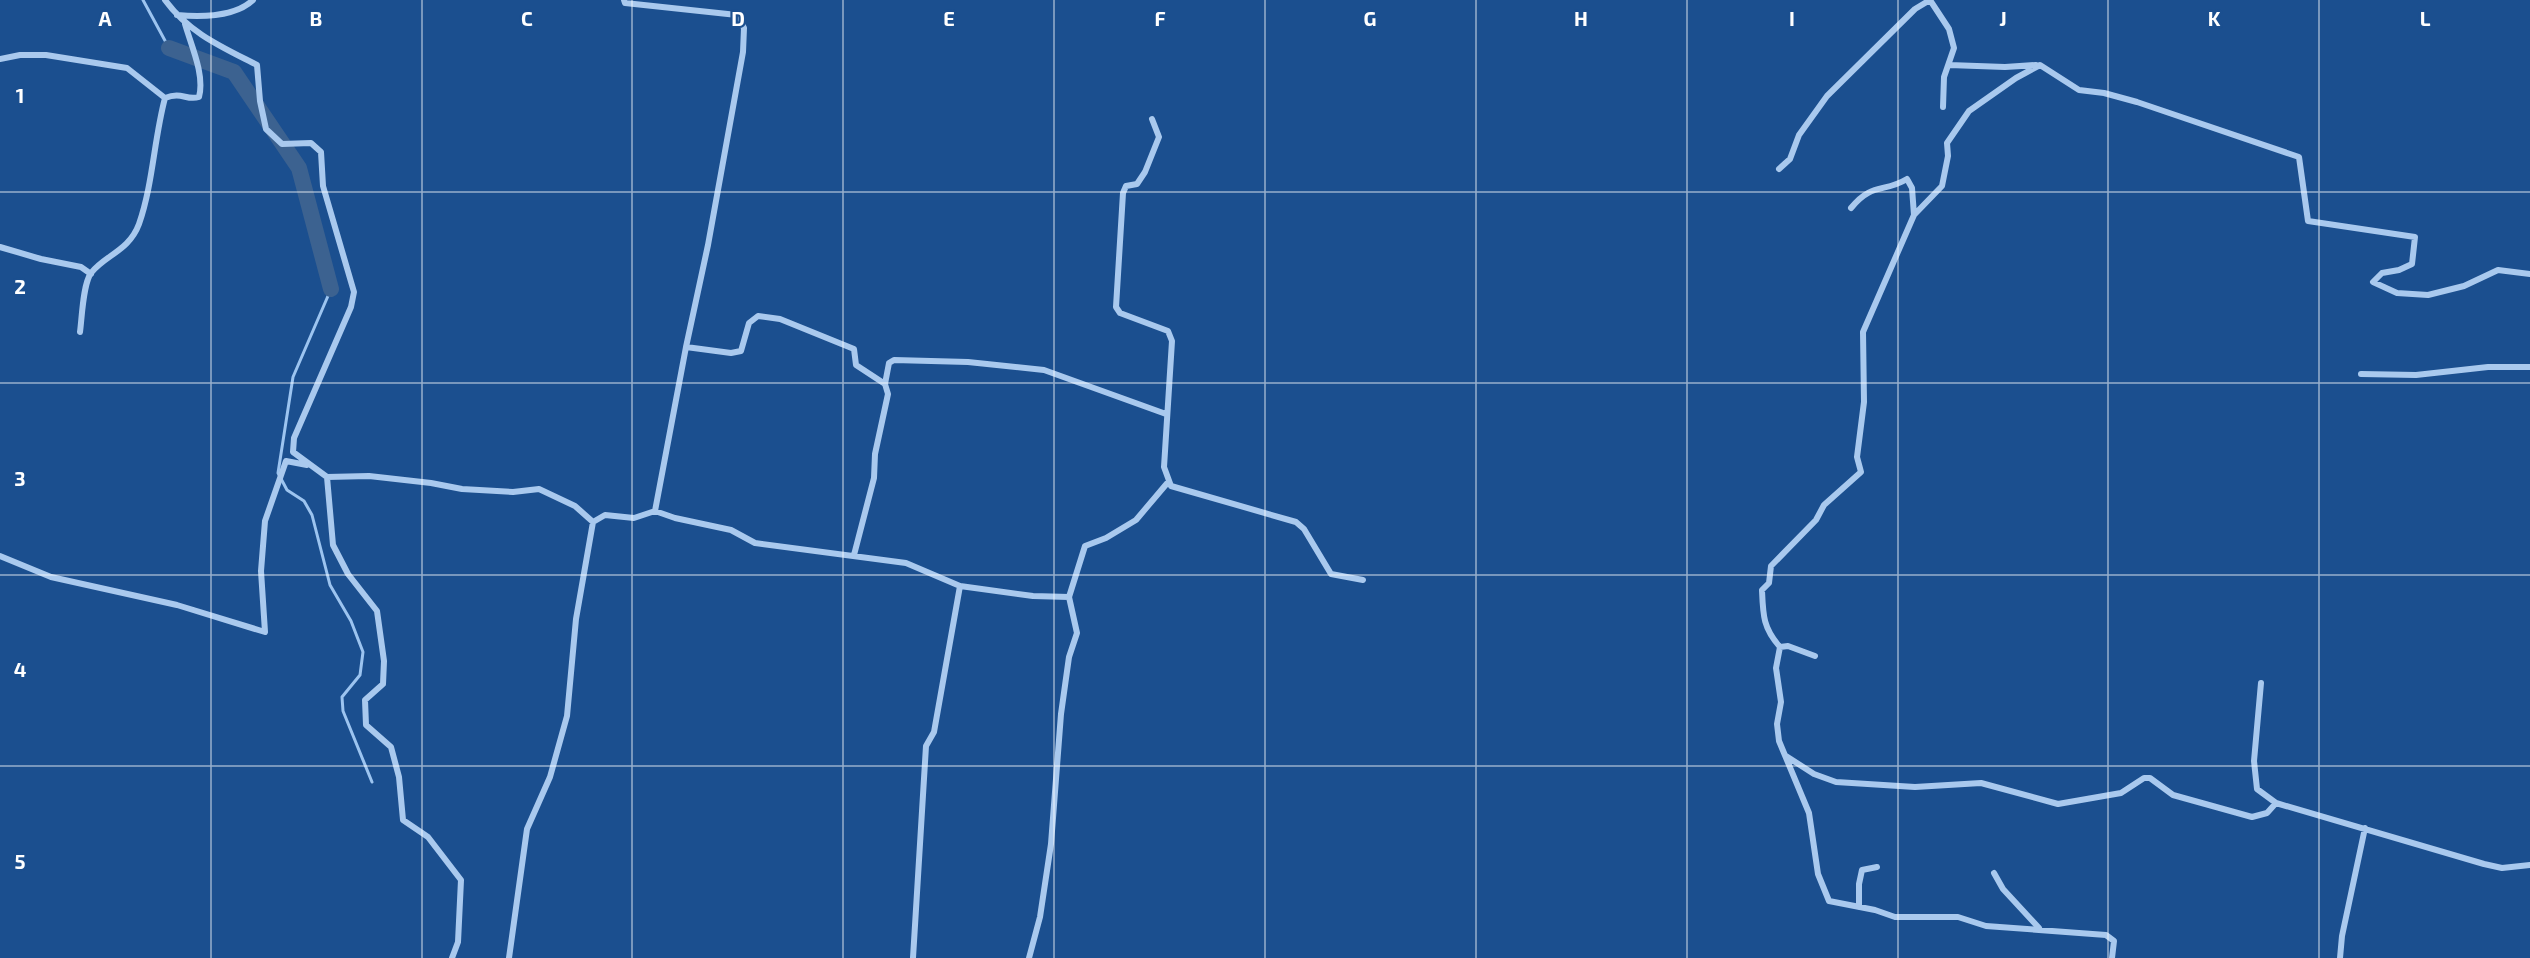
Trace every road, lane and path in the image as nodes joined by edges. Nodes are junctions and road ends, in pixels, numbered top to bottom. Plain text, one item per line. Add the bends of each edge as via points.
1 (165, 0) edge
2 (253, 0) edge
3 (624, 0) edge
4 (176, 15) junction
5 (185, 23) junction
6 (0, 59) edge
7 (1949, 65) junction
8 (2040, 65) junction
9 (165, 98) junction
10 (1943, 107) dead end
11 (1152, 119) dead end
12 (1779, 169) dead end
13 (1851, 207) dead end
14 (1914, 215) junction
15 (0, 247) edge
16 (91, 274) junction
17 (2530, 274) edge
18 (80, 332) dead end
19 (686, 347) junction
20 (2530, 367) edge
21 (2361, 374) dead end
22 (885, 384) junction
23 (1166, 414) junction
24 (311, 465) junction
25 (327, 477) junction
26 (1169, 481) junction
27 (655, 511) junction
28 (593, 522) junction
29 (854, 555) junction
30 (0, 556) edge
31 (1364, 580) dead end
32 (960, 586) junction
33 (1069, 597) junction
34 (1780, 647) junction
35 (1815, 656) dead end
36 (2261, 683) dead end
37 (1785, 756) junction
38 (2276, 803) junction
39 (2365, 828) junction
40 (2530, 865) edge
41 (1877, 867) dead end
42 (1994, 873) dead end
43 (1859, 907) junction
44 (2039, 928) junction
45 (452, 958) edge
46 (509, 958) edge
47 (913, 958) edge
48 (1029, 958) edge
49 (2112, 958) edge
50 (2340, 958) edge

1 - 4 street
2 - 4 street via 244,8 199,17
3 - 19 street via 737,15 744,28 737,93
4 - 5 street
5 - 9 street via 201,89 199,97 175,94
5 - 24 street via 200,36 257,65 266,129 282,144 310,142 321,152 323,186 354,292 294,438 293,452
6 - 9 street via 46,55 127,68
7 - 8 street
7 - 10 street via 1944,77
7 - 12 street via 1954,48 1951,35 1930,0 1915,9 1827,96 1799,135 1790,159
8 - 14 street via 1969,111 1947,143 1942,186
8 - 17 street via 2079,90 2137,102 2299,157 2308,221 2415,237 2412,264 2382,273 2373,282 2397,293 2428,295 2464,286 2498,270
9 - 16 street via 138,226 122,249
11 - 23 street via 1159,137 1145,172 1137,184 1126,186 1123,193 1116,307 1120,313 1168,331 1172,341
13 - 14 street via 1862,194 1907,179 1912,188
14 - 34 street via 1863,332 1864,402 1857,457 1861,472 1824,505 1816,520 1771,566 1769,583 1762,590 1767,633
15 - 16 street via 81,267
16 - 18 street
19 - 22 street via 741,351 749,323 758,316 780,319 854,349 856,365
19 - 27 street
20 - 21 street via 2416,375
22 - 23 street via 889,363 894,360 1044,370
22 - 29 street via 888,394 874,478
23 - 26 street via 1164,467
24 - 25 street
24 - 30 street via 286,461 264,521 261,571 265,632 177,605 51,577
25 - 28 street via 369,476 513,492 539,489 576,506
25 - 45 street via 333,545 348,574 377,610 383,684 365,700 366,725 391,747 399,777 403,820 428,837 461,879 458,942
26 - 31 street via 1171,486 1296,522 1330,574
26 - 33 street via 1136,520 1085,546
27 - 28 street via 634,518 605,515
27 - 29 street via 731,530 755,543
28 - 46 street via 576,619 567,716 550,777 527,829
29 - 32 street via 906,563
32 - 33 street
32 - 47 street via 934,732 926,746
33 - 48 street via 1077,633 1069,657 1061,714 1040,916
34 - 35 street
34 - 37 street via 1776,669 1781,702 1777,724
36 - 38 street via 2254,761 2257,789
37 - 38 street via 1836,782 1915,787 1981,783 2058,804 2121,793 2144,778 2150,778 2173,795 2252,817 2267,813
37 - 43 street via 1809,813 1818,874 1829,901
38 - 39 street
39 - 40 street via 2502,868
39 - 50 street
41 - 43 street via 1862,870
42 - 44 street via 2003,889
43 - 44 street via 1895,917 1958,917 1986,926
44 - 49 street via 2106,935 2114,941

